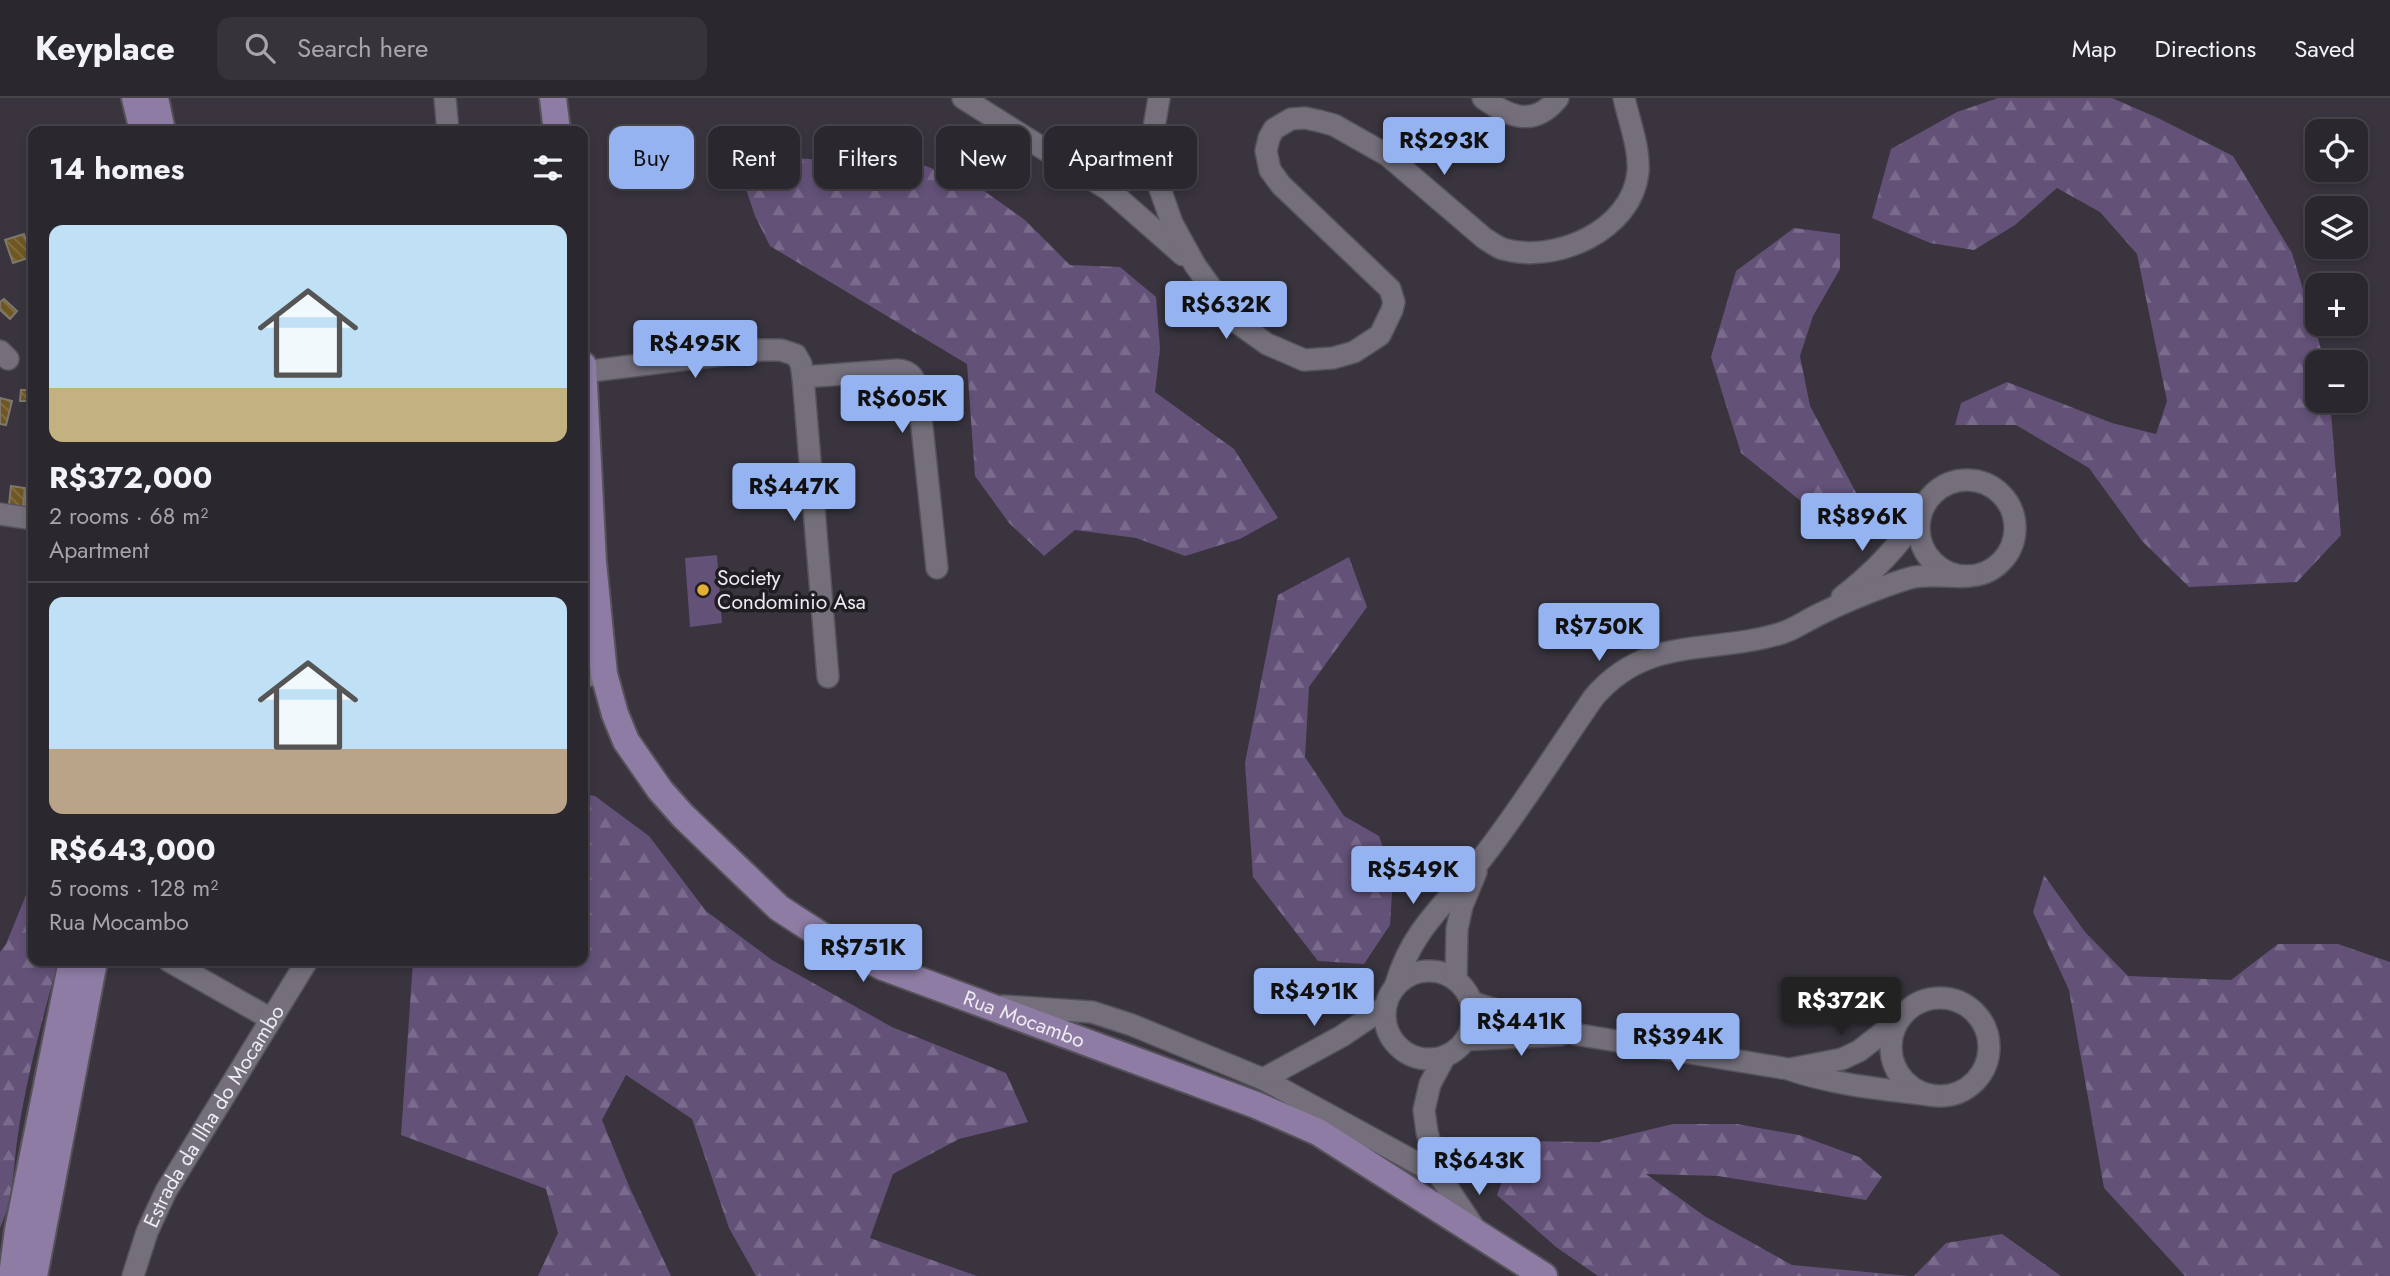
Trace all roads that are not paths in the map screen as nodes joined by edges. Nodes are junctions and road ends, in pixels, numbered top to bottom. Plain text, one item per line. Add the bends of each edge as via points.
1 (135, 98) edge
2 (155, 98) edge
3 (445, 98) edge
4 (553, 98) edge
5 (963, 98) edge
6 (1159, 98) edge
7 (1483, 98) edge
8 (1558, 98) edge
9 (1624, 98) edge
10 (142, 126) edge
11 (161, 126) edge
12 (448, 126) edge
13 (556, 126) edge
14 (1195, 265) junction
15 (802, 370) junction
16 (588, 371) edge
17 (1922, 510) junction
18 (0, 514) edge
19 (28, 518) edge
20 (937, 568) dead end
21 (588, 572) edge
22 (1969, 576) junction
23 (1821, 613) junction
24 (594, 675) edge
25 (828, 677) dead end
26 (1483, 858) junction
27 (71, 966) edge
28 (93, 966) edge
29 (178, 966) edge
30 (304, 966) edge
31 (1456, 979) junction
32 (1396, 984) junction
33 (1471, 1002) junction
34 (990, 1005) junction
35 (1385, 1007) junction
36 (271, 1019) junction
37 (1900, 1019) junction
38 (1574, 1034) junction
39 (1465, 1040) junction
40 (1445, 1056) junction
41 (1788, 1069) junction
42 (1263, 1079) junction
43 (1930, 1095) junction
44 (1439, 1175) junction
45 (1476, 1232) junction
46 (12, 1276) edge
47 (34, 1276) edge
48 (133, 1276) edge
49 (1544, 1276) edge

1 - 10 main road
2 - 11 main road
3 - 12 street
4 - 13 main road
5 - 14 street via 1109,191
6 - 14 street via 1152,139 1153,169 1172,223
7 - 8 street via 1518,117 1539,113
9 - 14 street via 1638,171 1628,204 1580,243 1527,253 1502,248 1484,238 1387,155 1334,125 1291,119 1275,130 1266,151 1275,178 1391,289 1394,302 1388,323 1380,335 1354,352 1304,360 1267,344 1235,321
15 - 16 street via 796,355 761,350
15 - 20 street via 905,370 914,376
15 - 25 street
17 - 22 street via 1919,532 1926,554 1938,566
17 - 22 street via 1941,487 1956,481 1986,484 2009,504 2014,535 2009,550 1999,564
17 - 23 street via 1869,576
18 - 19 street
21 - 24 main road, Rua Mocambo
22 - 23 street via 1908,578
23 - 26 street via 1783,633 1661,653 1631,665 1594,697
24 - 34 main road, Rua Mocambo via 626,741 660,790 779,908 836,945 883,967
26 - 31 street via 1462,906
26 - 32 street via 1418,935
27 - 46 main road
28 - 47 main road
29 - 36 street
30 - 36 street, Estrada da Ilha do Mocambo
31 - 32 street via 1431,970 1418,971
31 - 33 street
32 - 35 street
33 - 38 street
33 - 39 street via 1471,1029
34 - 42 street via 1092,1012
34 - 45 main road, Rua Mocambo via 1318,1132
35 - 40 street via 1388,1033 1406,1053 1418,1058
35 - 42 street
36 - 48 street, Estrada da Ilha do Mocambo via 166,1191
37 - 41 street via 1842,1059
37 - 43 street via 1893,1033 1894,1065 1902,1079
37 - 43 street via 1926,1000 1941,998 1971,1010 1988,1036 1989,1052 1975,1082 1946,1096
38 - 39 street
38 - 41 street
39 - 40 street
40 - 44 street via 1430,1084 1424,1110
41 - 43 street via 1843,1084
42 - 44 street
44 - 45 street
45 - 49 main road, Rua Mocambo

